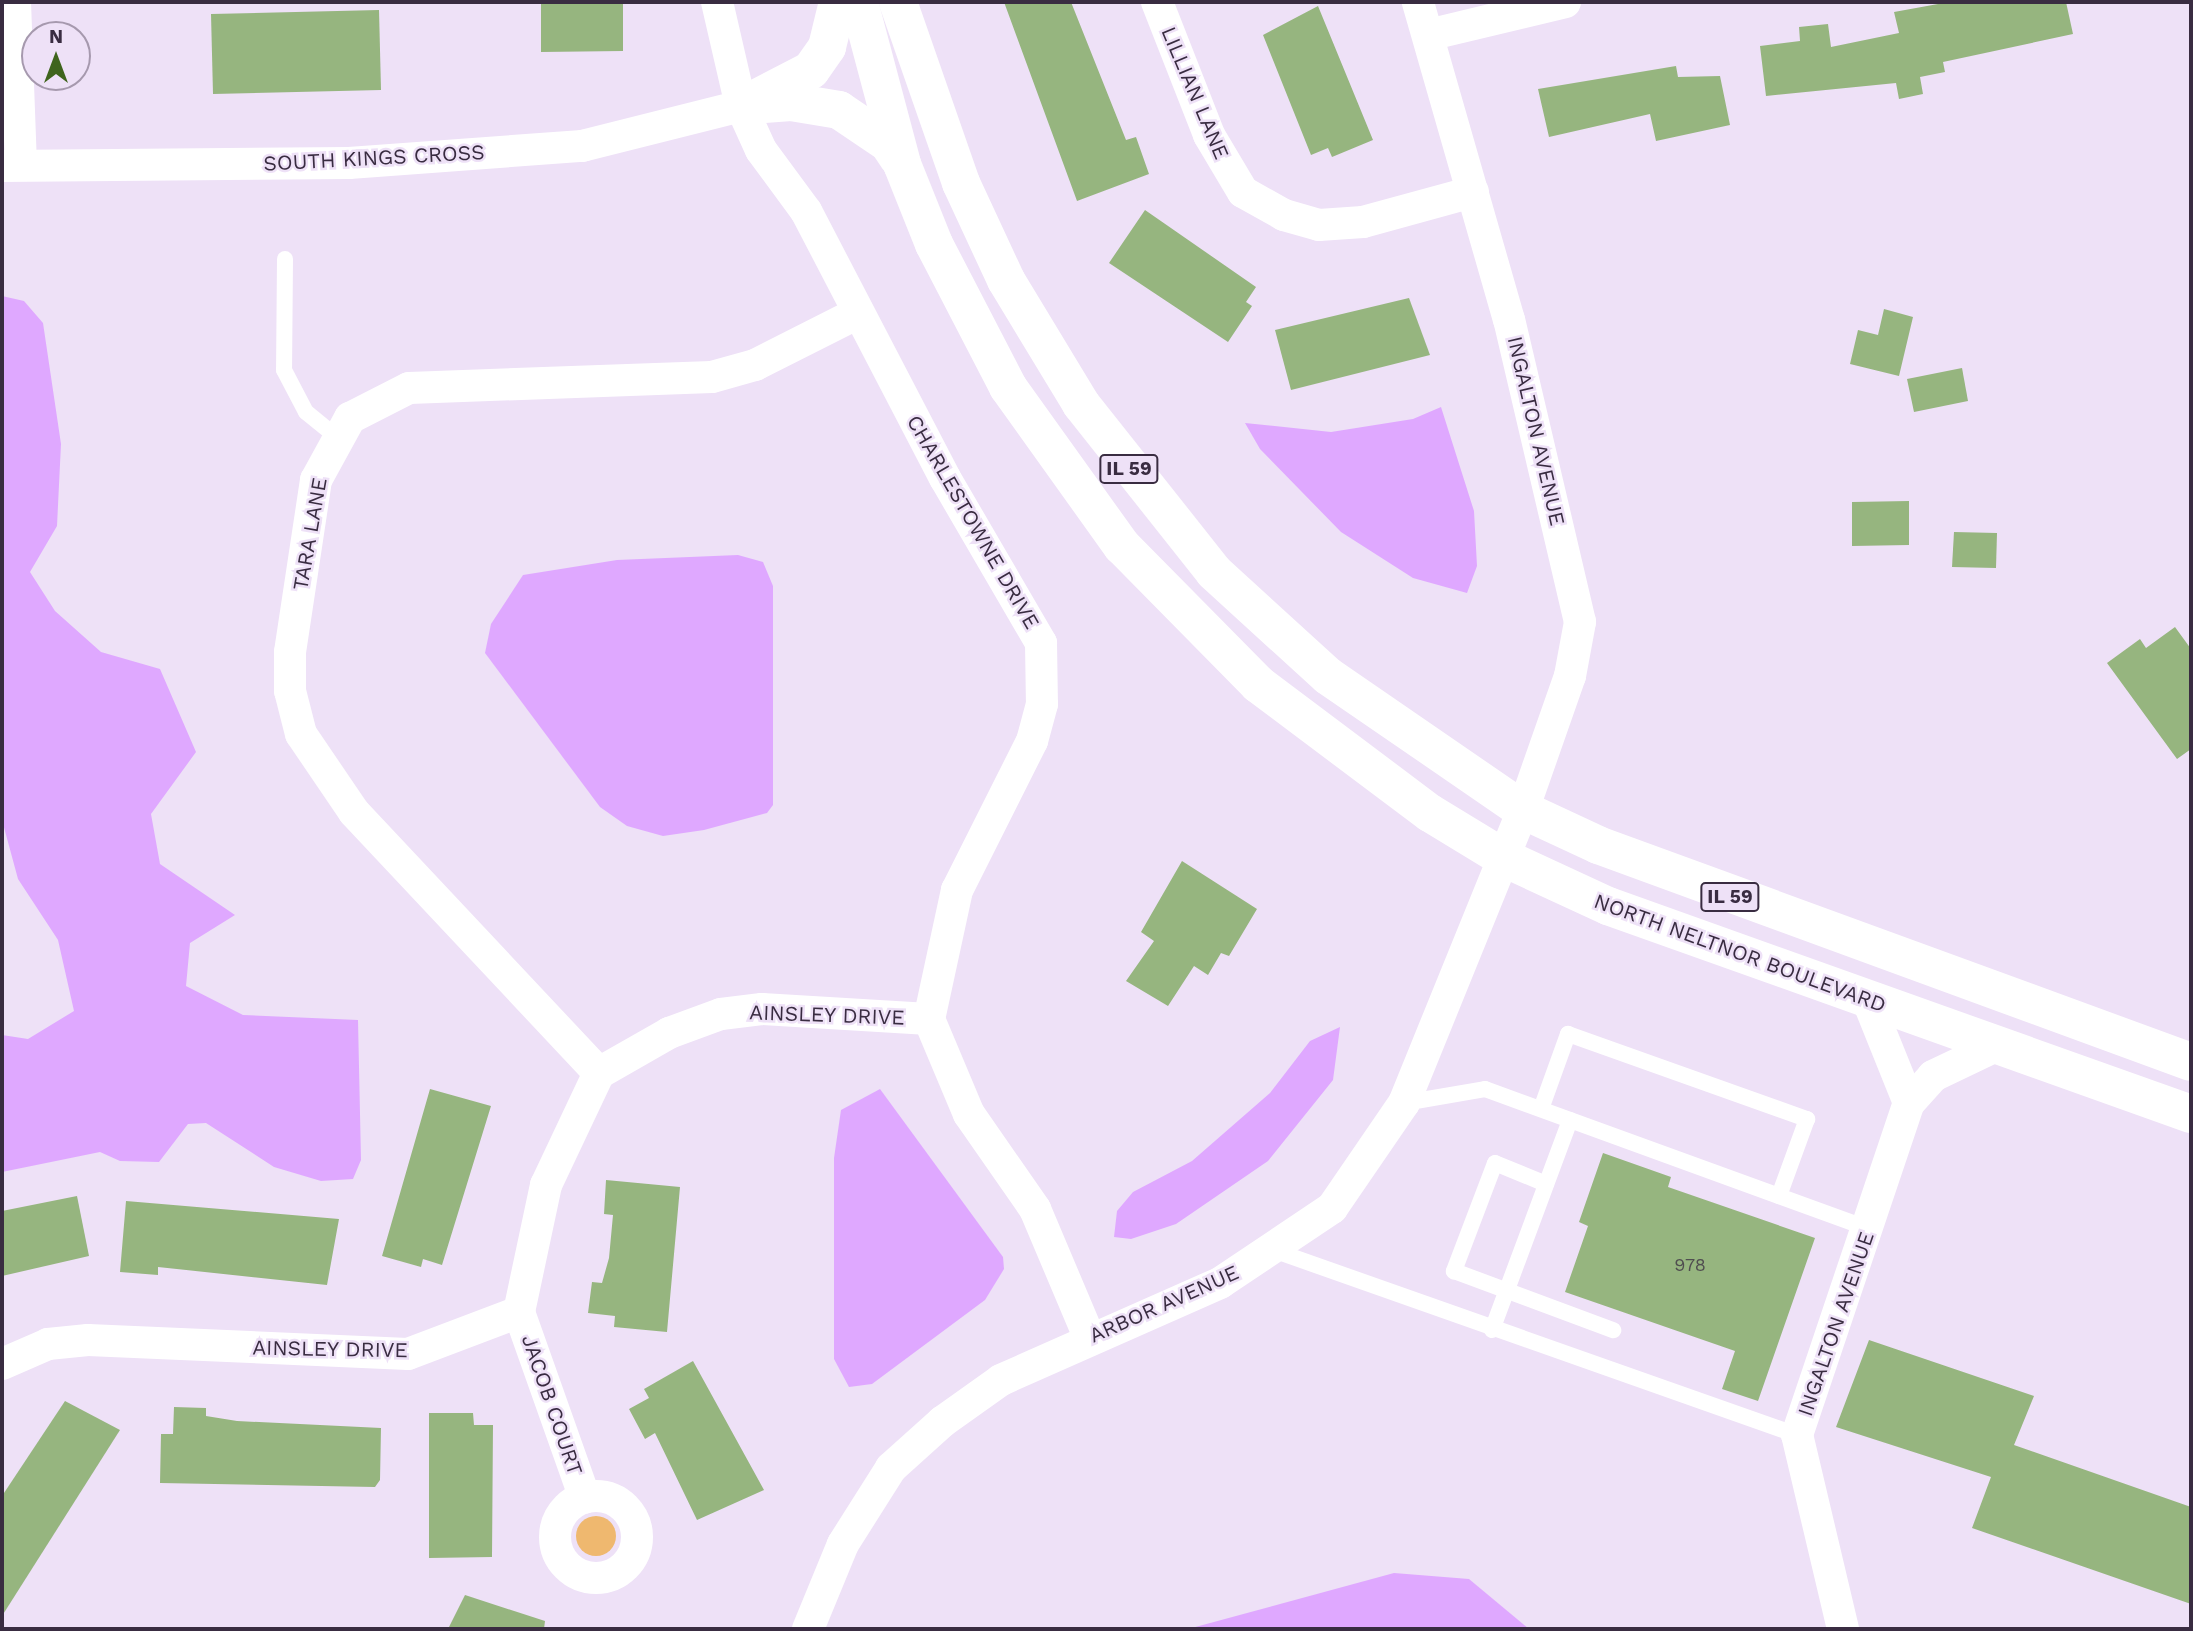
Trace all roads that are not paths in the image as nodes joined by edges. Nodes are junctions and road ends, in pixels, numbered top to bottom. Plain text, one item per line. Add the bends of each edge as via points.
1 (15, 2) edge
2 (717, 2) edge
3 (838, 2) edge
4 (859, 2) edge
5 (898, 2) edge
6 (1157, 2) edge
7 (1418, 2) edge
8 (1564, 2) edge
9 (1428, 35) junction
10 (741, 106) junction
11 (902, 164) junction
12 (11, 165) edge
13 (1473, 192) junction
14 (285, 259) dead end
15 (858, 313) junction
16 (338, 438) junction
17 (1523, 810) junction
18 (1504, 858) junction
19 (1868, 1001) junction
20 (929, 1019) junction
21 (1996, 1046) junction
22 (2191, 1062) edge
23 (599, 1073) junction
24 (1404, 1103) junction
25 (1909, 1103) junction
26 (1541, 1109) junction
27 (2191, 1114) edge
28 (1570, 1120) junction
29 (1546, 1184) junction
30 (1779, 1196) junction
31 (1870, 1230) junction
32 (1273, 1250) junction
33 (1506, 1292) junction
34 (519, 1312) junction
35 (1492, 1330) junction
36 (1613, 1330) dead end
37 (1089, 1338) junction
38 (2, 1364) edge
39 (1797, 1435) junction
40 (584, 1497) dead end
41 (808, 1629) edge
42 (1843, 1629) edge

1 - 12 street
2 - 10 street, CHARLESTOWNE DRIVE
3 - 10 main road via 827,47 811,70
4 - 11 main road, NORTH NELTNOR BOULEVARD / IL 59
5 - 17 main road, IL 59 via 961,184 1006,280 1081,404 1146,493 1214,572 1328,676
6 - 13 street, LILLIAN LANE via 1209,135 1243,192 1319,225 1363,222
7 - 9 street, INGALTON AVENUE
8 - 9 street
9 - 13 street, INGALTON AVENUE
10 - 11 main road via 792,102 839,110 888,143
10 - 12 street, SOUTH KINGS CROSS via 582,146 349,163
10 - 15 street, CHARLESTOWNE DRIVE via 761,150 806,211
11 - 18 main road, NORTH NELTNOR BOULEVARD / IL 59 via 934,244 1008,387 1122,546 1209,639 1332,745
13 - 17 street, INGALTON AVENUE via 1580,622 1570,676
14 - 16 lane via 284,370 306,412
15 - 16 street, TARA LANE via 755,365 712,377 409,388 350,418
15 - 20 street, CHARLESTOWNE DRIVE via 1041,643 1042,704 1032,741 957,890
16 - 23 street, TARA LANE via 316,480 290,652 290,691 301,734 354,812
17 - 18 street, INGALTON AVENUE
17 - 22 main road, IL 59 via 1681,880
18 - 19 main road, NORTH NELTNOR BOULEVARD / IL 59 via 1673,933
18 - 24 street, ARBOR AVENUE
19 - 21 main road, NORTH NELTNOR BOULEVARD / IL 59
19 - 25 street
20 - 23 street, AINSLEY DRIVE via 762,1009 721,1014 669,1033
20 - 37 street via 969,1114 1035,1209
21 - 25 street, INGALTON AVENUE via 1933,1076
21 - 27 main road, NORTH NELTNOR BOULEVARD / IL 59
23 - 34 street via 549,1174
24 - 26 lane via 1485,1089
24 - 32 street, ARBOR AVENUE via 1332,1208
25 - 31 street, INGALTON AVENUE
26 - 28 lane
26 - 30 lane via 1568,1034 1807,1119
28 - 29 lane
28 - 30 lane
29 - 33 lane
29 - 33 lane via 1495,1163 1454,1271
30 - 31 lane
31 - 39 street, INGALTON AVENUE
32 - 35 lane
32 - 37 street, ARBOR AVENUE via 1220,1283
33 - 35 lane
33 - 36 lane
34 - 38 street, AINSLEY DRIVE via 408,1354 88,1340 48,1344
34 - 40 street, JACOB COURT
35 - 39 lane
37 - 41 street, ARBOR AVENUE via 1000,1380 891,1468 843,1544
39 - 42 street, INGALTON AVENUE

